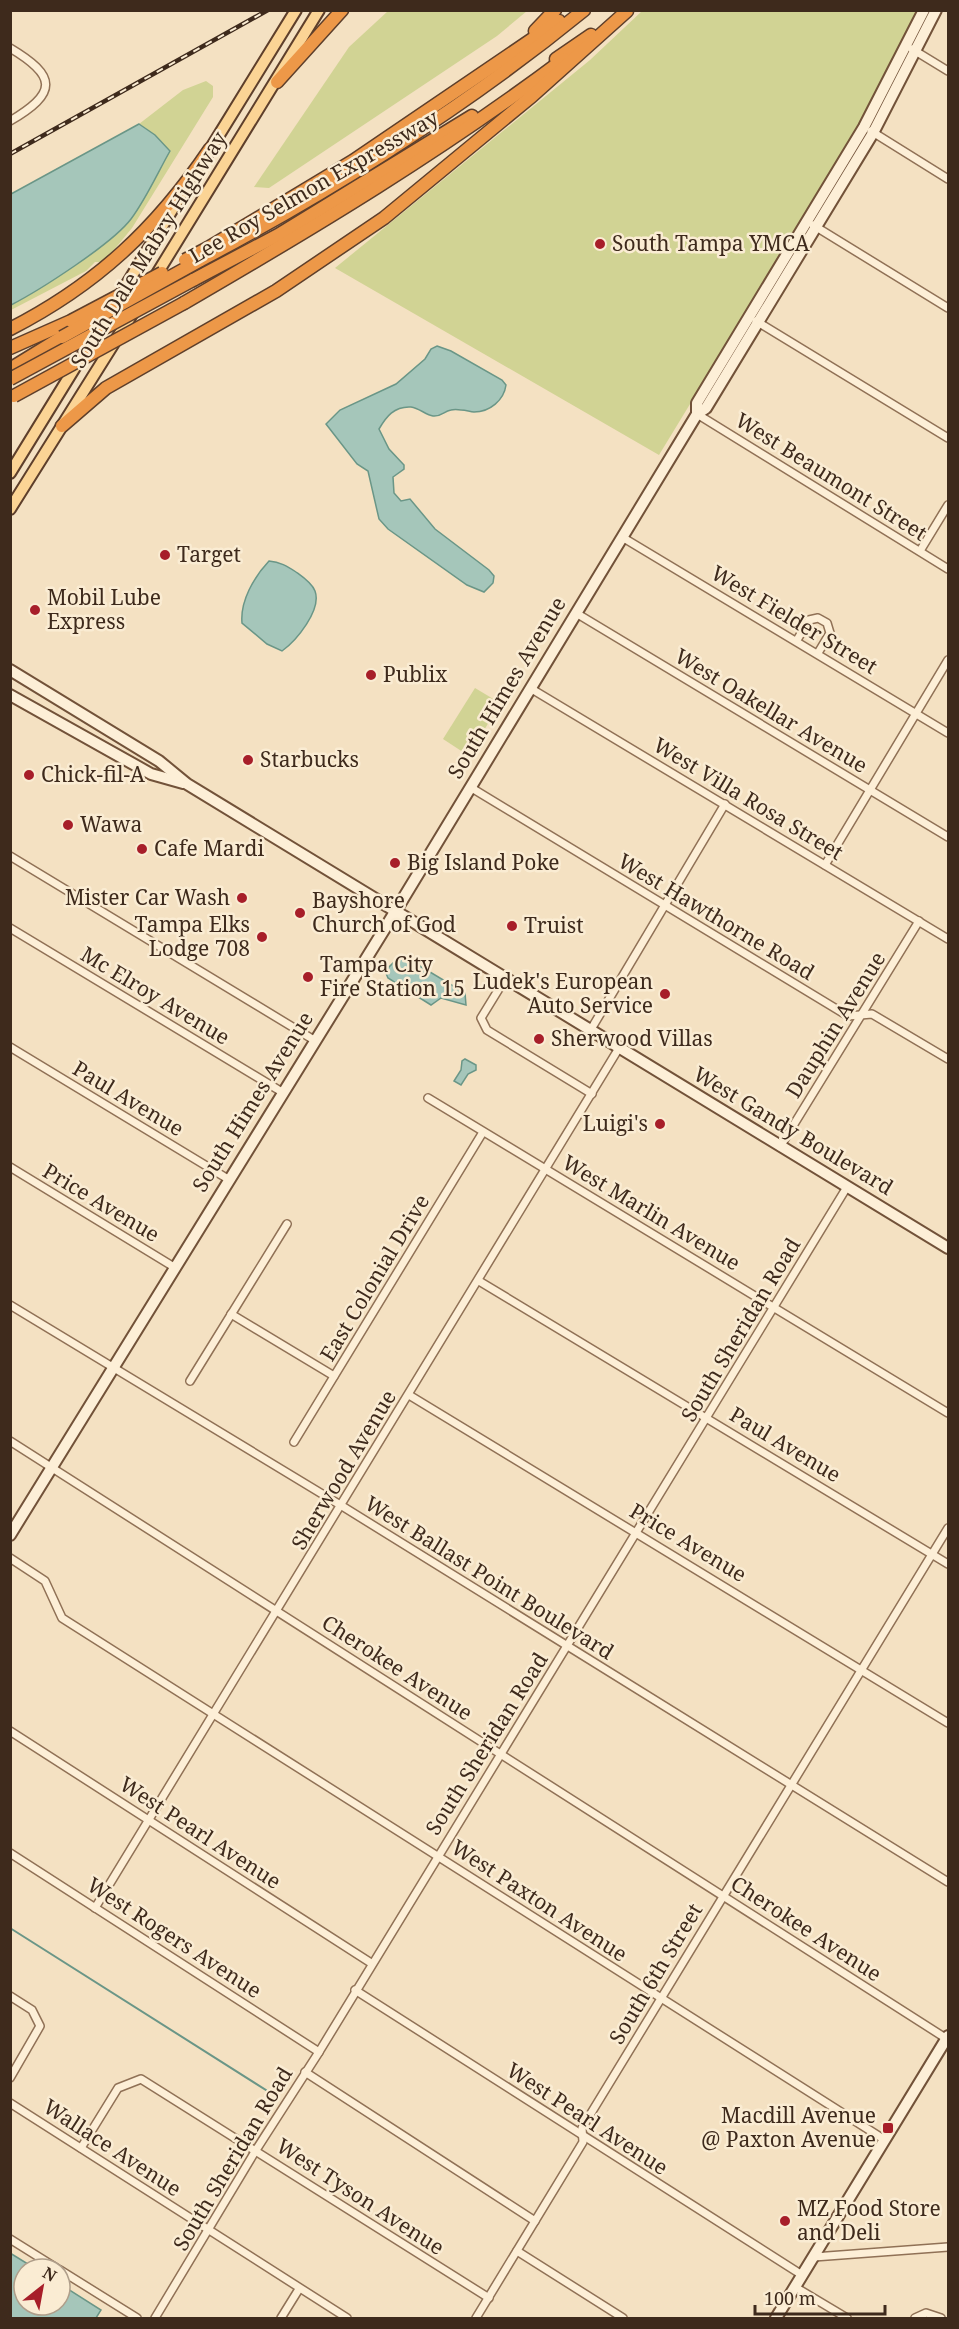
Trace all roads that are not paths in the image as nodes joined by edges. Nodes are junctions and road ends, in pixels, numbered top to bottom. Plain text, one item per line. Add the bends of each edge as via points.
1 (296, 10) edge
2 (319, 10) edge
3 (342, 10) edge
4 (555, 10) edge
5 (575, 10) edge
6 (584, 10) edge
7 (627, 10) edge
8 (924, 10) edge
9 (936, 10) edge
10 (10, 48) edge
11 (910, 48) junction
12 (491, 67) junction
13 (948, 71) edge
14 (277, 82) junction
15 (10, 121) edge
16 (869, 130) junction
17 (210, 149) junction
18 (948, 178) edge
19 (812, 224) junction
20 (948, 308) edge
21 (754, 319) junction
22 (10, 329) edge
23 (62, 337) junction
24 (10, 348) edge
25 (10, 363) edge
26 (10, 369) edge
27 (10, 379) edge
28 (12, 397) edge
29 (697, 414) junction
30 (62, 426) junction
31 (948, 438) edge
32 (10, 473) edge
33 (948, 505) edge
34 (10, 509) edge
35 (622, 537) junction
36 (920, 552) junction
37 (948, 569) edge
38 (576, 613) junction
39 (797, 640) junction
40 (818, 653) junction
41 (948, 660) edge
42 (10, 670) edge
43 (530, 688) junction
44 (10, 695) edge
45 (915, 713) junction
46 (948, 733) edge
47 (187, 784) junction
48 (470, 787) junction
49 (870, 790) junction
50 (725, 804) junction
51 (948, 837) edge
52 (10, 856) edge
53 (825, 865) junction
54 (666, 906) junction
55 (395, 912) junction
56 (919, 921) junction
57 (10, 928) edge
58 (948, 939) edge
59 (505, 979) junction
60 (861, 1015) junction
61 (590, 1031) junction
62 (314, 1040) junction
63 (10, 1047) edge
64 (619, 1048) junction
65 (948, 1059) edge
66 (282, 1092) junction
67 (592, 1094) junction
68 (428, 1098) dead end
69 (483, 1132) junction
70 (780, 1147) junction
71 (10, 1167) edge
72 (547, 1170) junction
73 (228, 1179) junction
74 (847, 1187) junction
75 (287, 1224) dead end
76 (948, 1248) edge
77 (174, 1267) junction
78 (479, 1281) junction
79 (10, 1305) edge
80 (774, 1307) junction
81 (231, 1314) junction
82 (113, 1367) junction
83 (334, 1376) junction
84 (190, 1381) dead end
85 (409, 1395) junction
86 (948, 1413) edge
87 (707, 1417) junction
88 (10, 1441) edge
89 (294, 1442) dead end
90 (52, 1467) junction
91 (342, 1506) junction
92 (948, 1528) edge
93 (637, 1531) junction
94 (10, 1535) edge
95 (932, 1554) junction
96 (10, 1558) edge
97 (948, 1564) edge
98 (277, 1610) junction
99 (567, 1646) junction
100 (862, 1669) junction
101 (215, 1713) junction
102 (948, 1723) edge
103 (10, 1731) edge
104 (500, 1754) junction
105 (792, 1784) junction
106 (150, 1820) junction
107 (10, 1853) edge
108 (438, 1856) junction
109 (948, 1882) edge
110 (723, 1895) junction
111 (95, 1908) junction
112 (371, 1963) junction
113 (355, 1990) junction
114 (10, 1996) edge
115 (661, 1998) junction
116 (948, 2038) edge
117 (319, 2052) junction
118 (305, 2072) junction
119 (10, 2078) edge
120 (10, 2103) edge
121 (582, 2135) junction
122 (885, 2140) junction
123 (81, 2148) junction
124 (256, 2150) junction
125 (535, 2221) junction
126 (208, 2230) junction
127 (10, 2239) edge
128 (948, 2247) edge
129 (517, 2251) junction
130 (38, 2257) edge
131 (814, 2257) junction
132 (802, 2275) junction
133 (72, 2278) edge
134 (795, 2287) junction
135 (299, 2289) junction
136 (489, 2298) junction
137 (137, 2319) edge
138 (155, 2319) edge
139 (281, 2319) edge
140 (347, 2319) edge
141 (476, 2319) edge
142 (622, 2319) edge
143 (776, 2319) edge
144 (848, 2319) edge
145 (915, 2319) edge
146 (941, 2319) edge

1 - 17 main road, South Dale Mabry Highway
2 - 14 main road, South Dale Mabry Highway
3 - 14 highway
4 - 12 highway
5 - 12 highway, Lee Roy Selmon Expressway
6 - 23 highway, bridge via 391,151 287,214
7 - 27 highway, Lee Roy Selmon Expressway, bridge via 427,145 278,235
7 - 28 highway, bridge via 441,147 358,201
7 - 30 highway via 532,96 384,218 276,291 106,388
8 - 11 street, South Himes Avenue
9 - 11 street, South Himes Avenue
10 - 15 street via 32,61 46,83 44,95 35,106
11 - 13 street
11 - 16 street, South Himes Avenue
12 - 24 highway, Lee Roy Selmon Expressway, bridge via 353,161 208,248 71,321
14 - 30 main road, South Dale Mabry Highway
16 - 18 street
16 - 19 street, South Himes Avenue
17 - 22 highway via 159,216 114,262 69,297
17 - 32 main road, South Dale Mabry Highway
19 - 20 street
19 - 21 street, South Himes Avenue
21 - 29 street, South Himes Avenue via 697,402
21 - 31 street
23 - 25 highway
23 - 26 highway
29 - 35 street, South Himes Avenue
29 - 36 street, West Beaumont Street
30 - 34 main road, South Dale Mabry Highway
33 - 36 street
35 - 38 street, South Himes Avenue
35 - 39 street, West Fielder Street
36 - 37 street, West Beaumont Street
38 - 43 street, South Himes Avenue
38 - 49 street, West Oakellar Avenue
39 - 40 street, West Fielder Street
39 - 40 street via 809,620 818,618 827,623 830,633
40 - 45 street, West Fielder Street
41 - 45 street
42 - 47 street, West Gandy Boulevard via 159,761
43 - 48 street, South Himes Avenue
43 - 50 street, West Villa Rosa Street
44 - 47 street, West Gandy Boulevard via 151,774
45 - 46 street, West Fielder Street
45 - 49 street
47 - 55 street, West Gandy Boulevard
48 - 54 street, West Hawthorne Road
48 - 55 street, South Himes Avenue
49 - 51 street, West Oakellar Avenue
49 - 53 street
50 - 53 street, West Villa Rosa Street
50 - 54 street
52 - 62 street
53 - 56 street, West Villa Rosa Street
54 - 60 street, West Hawthorne Road via 848,1016
54 - 61 street
55 - 59 street, West Gandy Boulevard
55 - 62 street, South Himes Avenue
56 - 58 street, West Villa Rosa Street
56 - 60 street, Dauphin Avenue
57 - 66 street, Mc Elroy Avenue
59 - 61 street, West Gandy Boulevard
59 - 67 street via 481,1018 487,1030
60 - 65 street, West Hawthorne Road via 872,1014
60 - 70 street, Dauphin Avenue
61 - 64 street, West Gandy Boulevard
62 - 66 street, South Himes Avenue
63 - 73 street, Paul Avenue
64 - 67 street, Sherwood Avenue
64 - 70 street, West Gandy Boulevard
66 - 73 street, South Himes Avenue
67 - 72 street, Sherwood Avenue
68 - 69 street, West Marlin Avenue
69 - 72 street, West Marlin Avenue
69 - 83 street, East Colonial Drive
70 - 74 street, West Gandy Boulevard
71 - 77 street, Price Avenue
72 - 78 street, Sherwood Avenue
72 - 80 street, West Marlin Avenue
73 - 77 street, South Himes Avenue
74 - 76 street, West Gandy Boulevard
74 - 80 street, South Sheridan Road
75 - 81 street
77 - 82 street, South Himes Avenue
78 - 85 street, Sherwood Avenue
78 - 87 street, Paul Avenue
79 - 82 street, West Ballast Point Boulevard
80 - 86 street, West Marlin Avenue
80 - 87 street, South Sheridan Road
81 - 83 street
81 - 84 street
82 - 90 street, South Himes Avenue
82 - 91 street, West Ballast Point Boulevard
83 - 89 street, East Colonial Drive
85 - 91 street, Sherwood Avenue
85 - 93 street, Price Avenue
87 - 93 street, South Sheridan Road
87 - 95 street, Paul Avenue
88 - 90 street, Cherokee Avenue
90 - 94 street, South Himes Avenue
90 - 98 street, Cherokee Avenue
91 - 98 street, Sherwood Avenue
91 - 99 street, West Ballast Point Boulevard
92 - 95 street, South 6th Street
93 - 99 street, South Sheridan Road
93 - 100 street, Price Avenue
95 - 97 street, Paul Avenue
95 - 100 street, South 6th Street
96 - 101 street, West Paxton Avenue via 45,1581 62,1618
98 - 101 street, Sherwood Avenue
98 - 104 street, Cherokee Avenue
99 - 104 street, South Sheridan Road
99 - 105 street, West Ballast Point Boulevard
100 - 102 street, Price Avenue
100 - 105 street, South 6th Street
101 - 106 street, Sherwood Avenue
101 - 108 street, West Paxton Avenue
103 - 106 street, West Pearl Avenue
104 - 108 street, South Sheridan Road
104 - 110 street, Cherokee Avenue
105 - 109 street, West Ballast Point Boulevard
105 - 110 street, South 6th Street
106 - 111 street, Sherwood Avenue
106 - 112 street, West Pearl Avenue
107 - 111 street, West Rogers Avenue
108 - 112 street, South Sheridan Road
108 - 115 street, West Paxton Avenue
110 - 115 street, South 6th Street
110 - 116 street, Cherokee Avenue
111 - 117 street, West Rogers Avenue
112 - 113 street, South Sheridan Road
113 - 117 street, South Sheridan Road
113 - 121 street, West Pearl Avenue
114 - 119 street via 32,2010 40,2026
115 - 121 street, South 6th Street via 582,2128
115 - 122 street, West Paxton Avenue
116 - 122 street
117 - 118 street, South Sheridan Road
118 - 124 street, South Sheridan Road
118 - 125 street
120 - 123 street, Wallace Avenue
121 - 125 street, South 6th Street via 583,2142
121 - 132 street, West Pearl Avenue
122 - 131 street
123 - 124 street, West Tyson Avenue via 118,2088 141,2079
123 - 126 street, Wallace Avenue
124 - 126 street, South Sheridan Road
124 - 136 street, West Tyson Avenue
125 - 129 street, South 6th Street
126 - 135 street, Wallace Avenue
126 - 138 street, South Sheridan Road
127 - 130 street
128 - 131 street
129 - 136 street, South 6th Street
129 - 142 street
131 - 132 street
132 - 134 street
133 - 137 street
134 - 143 street
134 - 144 street
135 - 139 street
135 - 140 street, Wallace Avenue
136 - 141 street, South 6th Street
145 - 146 street via 926,2313

